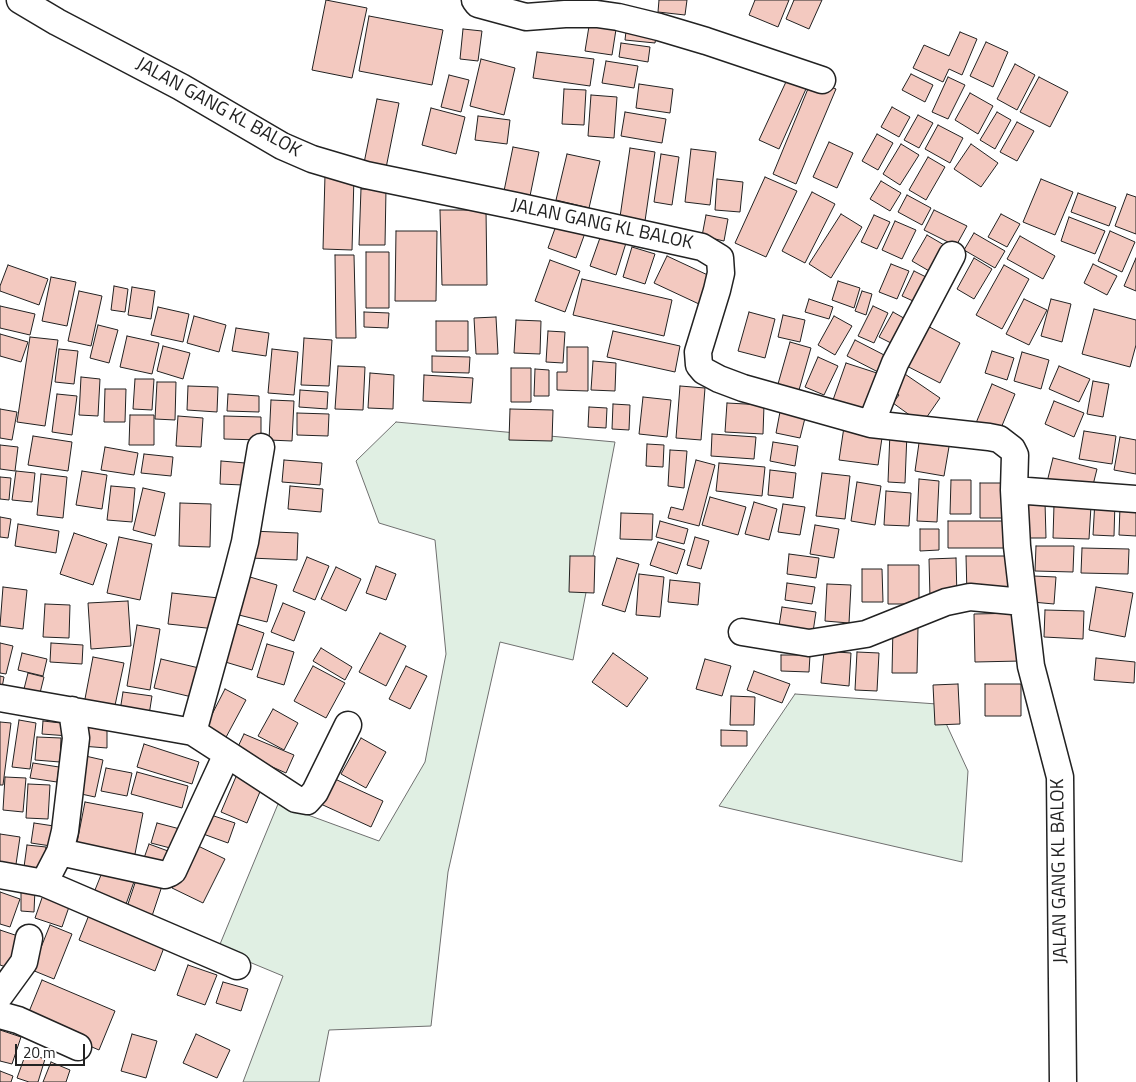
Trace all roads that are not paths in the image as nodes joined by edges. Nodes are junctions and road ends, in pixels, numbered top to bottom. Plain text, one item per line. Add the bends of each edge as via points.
1 (20, 0) edge
2 (475, 0) edge
3 (492, 0) edge
4 (584, 0) edge
5 (594, 0) edge
6 (639, 12) dead end
7 (822, 80) dead end
8 (952, 255) dead end
9 (871, 424) junction
10 (260, 447) dead end
11 (1014, 490) junction
12 (1136, 499) edge
13 (1023, 602) junction
14 (742, 632) dead end
15 (0, 698) edge
16 (72, 710) junction
17 (348, 725) dead end
18 (193, 732) junction
19 (227, 754) junction
20 (60, 852) junction
21 (0, 876) edge
22 (44, 883) junction
23 (29, 938) dead end
24 (237, 966) dead end
25 (0, 996) edge
26 (0, 1015) edge
27 (78, 1046) dead end
28 (1063, 1082) edge

1 - 9 street, JALAN GANG KL BALOK via 182,87 282,146 312,159 366,175 702,247 720,258 721,273 698,352 699,365 704,371 744,388
2 - 7 street via 478,4 526,17 565,14 618,17 659,27
3 - 4 street via 532,6
5 - 6 street
8 - 9 street via 895,363
9 - 11 street, JALAN GANG KL BALOK via 999,439 1015,455
10 - 18 street via 236,577
11 - 12 street
11 - 13 street, JALAN GANG KL BALOK
13 - 14 street via 970,597 946,602 866,634 809,643
13 - 28 street, JALAN GANG KL BALOK via 1030,666 1060,777
15 - 16 street
16 - 18 street
16 - 20 street via 76,738
17 - 19 street via 315,792 307,800 296,799
18 - 19 street
19 - 20 street via 170,873 165,875
20 - 22 street
21 - 22 street
22 - 24 street
23 - 25 street via 24,962
26 - 27 street

